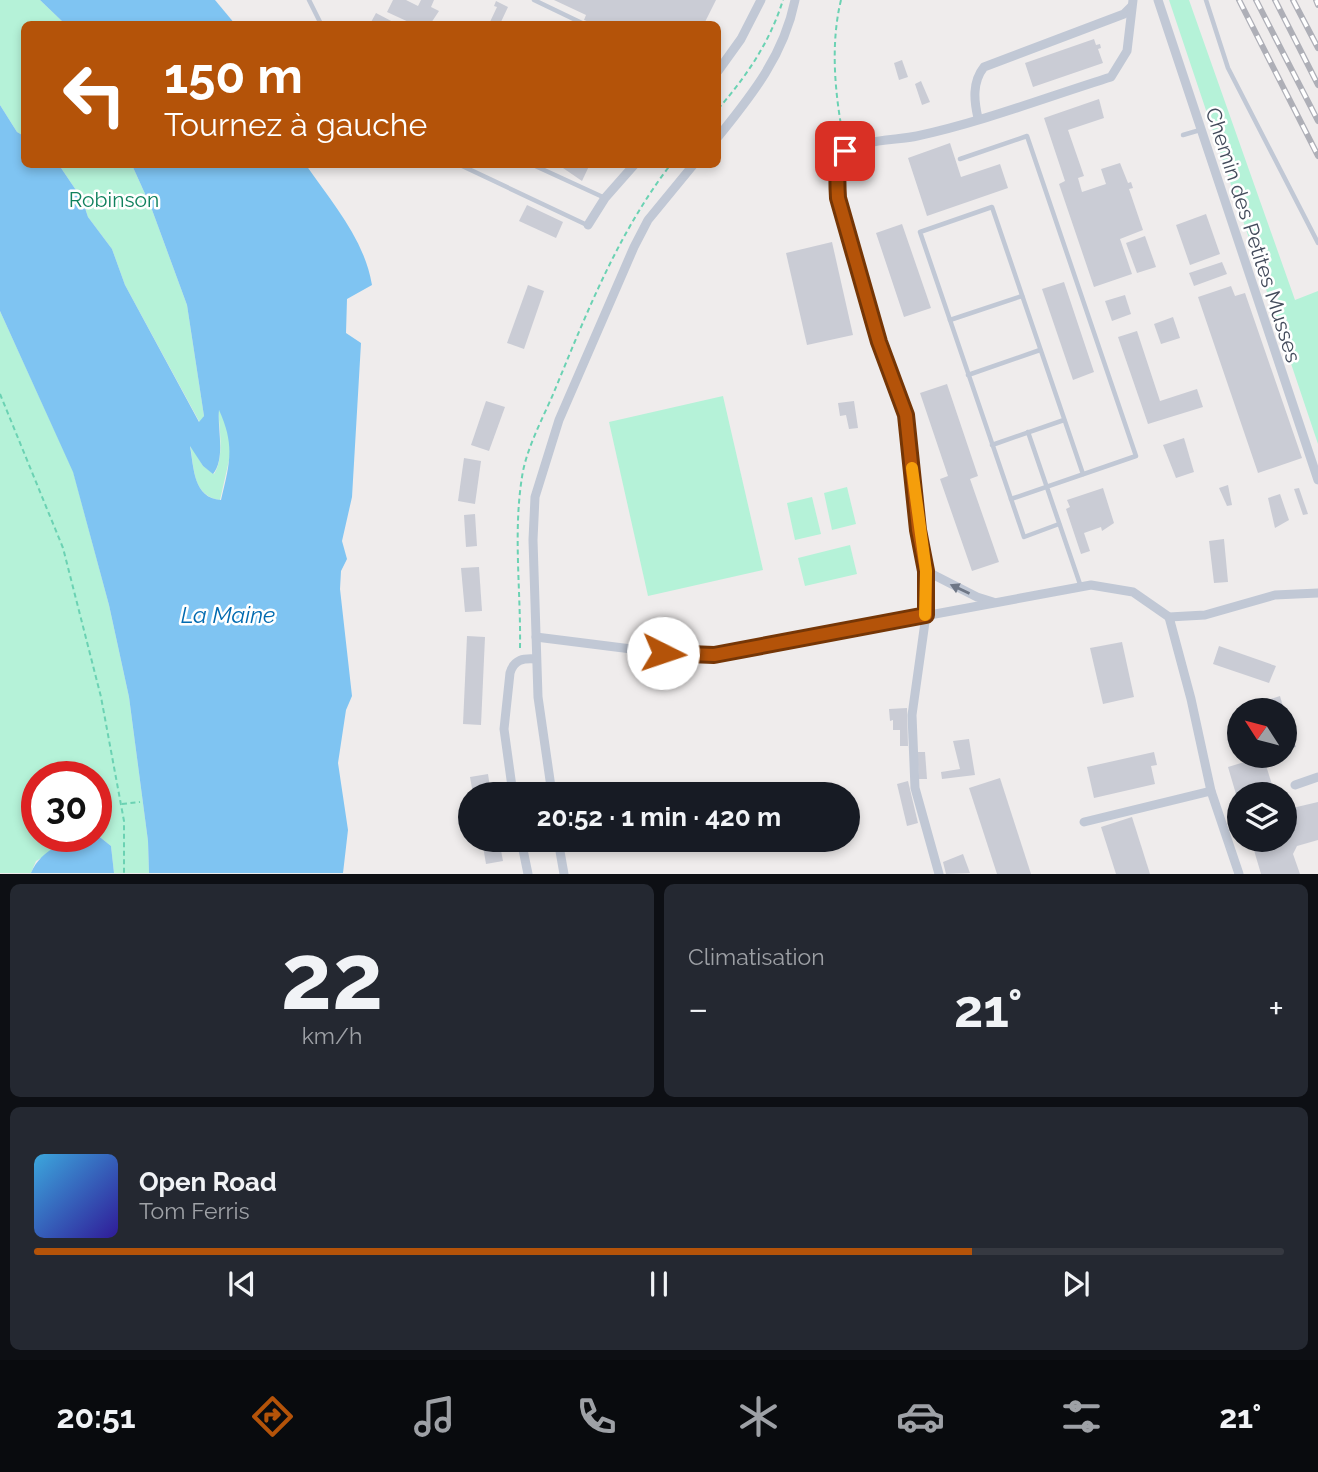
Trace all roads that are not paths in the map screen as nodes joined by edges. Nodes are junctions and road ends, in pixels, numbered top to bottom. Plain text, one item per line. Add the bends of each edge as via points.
1 (309, 0) edge
2 (534, 0) edge
3 (761, 0) edge
4 (795, 0) edge
5 (1158, 0) edge
6 (1206, 0) edge
7 (1132, 4) edge
8 (320, 21) edge
9 (578, 21) edge
10 (721, 67) edge
11 (978, 118) junction
12 (1200, 130) junction
13 (721, 133) edge
14 (1184, 135) dead end
15 (960, 159) dead end
16 (467, 168) edge
17 (540, 168) edge
18 (631, 168) edge
19 (691, 168) edge
20 (605, 198) junction
21 (588, 225) joint
22 (1318, 243) edge
23 (1022, 296) junction
24 (950, 320) junction
25 (1041, 350) junction
26 (968, 375) junction
27 (1064, 420) junction
28 (1028, 432) junction
29 (992, 445) junction
30 (1083, 474) junction
31 (1318, 480) edge
32 (1046, 487) junction
33 (1011, 499) junction
34 (1059, 524) junction
35 (926, 571) junction
36 (1081, 587) junction
37 (1318, 593) edge
38 (995, 603) junction
39 (926, 615) junction
40 (1169, 617) junction
41 (536, 637) junction
42 (536, 659) junction
43 (1318, 777) edge
44 (511, 782) edge
45 (550, 782) edge
46 (1297, 784) edge
47 (1211, 791) junction
48 (1084, 822) dead end
49 (524, 852) edge
50 (560, 852) edge
51 (528, 873) edge
52 (564, 873) edge
53 (939, 873) edge
54 (1239, 873) edge

1 - 8 lane
2 - 9 lane
3 - 10 street
4 - 13 street via 777,55
5 - 12 street, Chemin des Petites Musses
6 - 22 lane via 1228,68
7 - 11 street via 1112,19 984,66 976,88
7 - 11 street via 1126,51 1111,77
11 - 35 street via 845,151 837,175 838,198 879,342 906,415
12 - 14 lane
12 - 31 street, Chemin des Petites Musses
15 - 30 lane via 1027,136 1136,456
16 - 21 lane
17 - 20 lane
18 - 20 street
19 - 41 street via 648,220 634,247 545,460 534,508
20 - 21 street
23 - 24 lane
23 - 24 lane via 992,207 968,215 919,232
23 - 25 lane
24 - 26 lane
25 - 26 lane
25 - 27 lane
26 - 29 lane
27 - 28 lane
27 - 30 lane
28 - 29 lane
28 - 32 lane
29 - 33 lane
30 - 32 lane
32 - 33 lane
32 - 34 lane
33 - 34 lane via 1024,537
34 - 36 lane
38 -> 35 street
35 - 39 street
36 - 38 street
36 - 40 street via 1133,592
37 - 40 street via 1275,595 1205,615
38 - 39 street
39 - 41 street via 714,655 687,656
39 - 53 street via 912,715 915,788
40 - 47 street
41 - 42 street
42 - 44 street via 520,660 510,673 504,729
42 - 45 street
43 - 46 street
47 - 48 street
47 - 54 street
49 - 51 street
50 - 52 street

